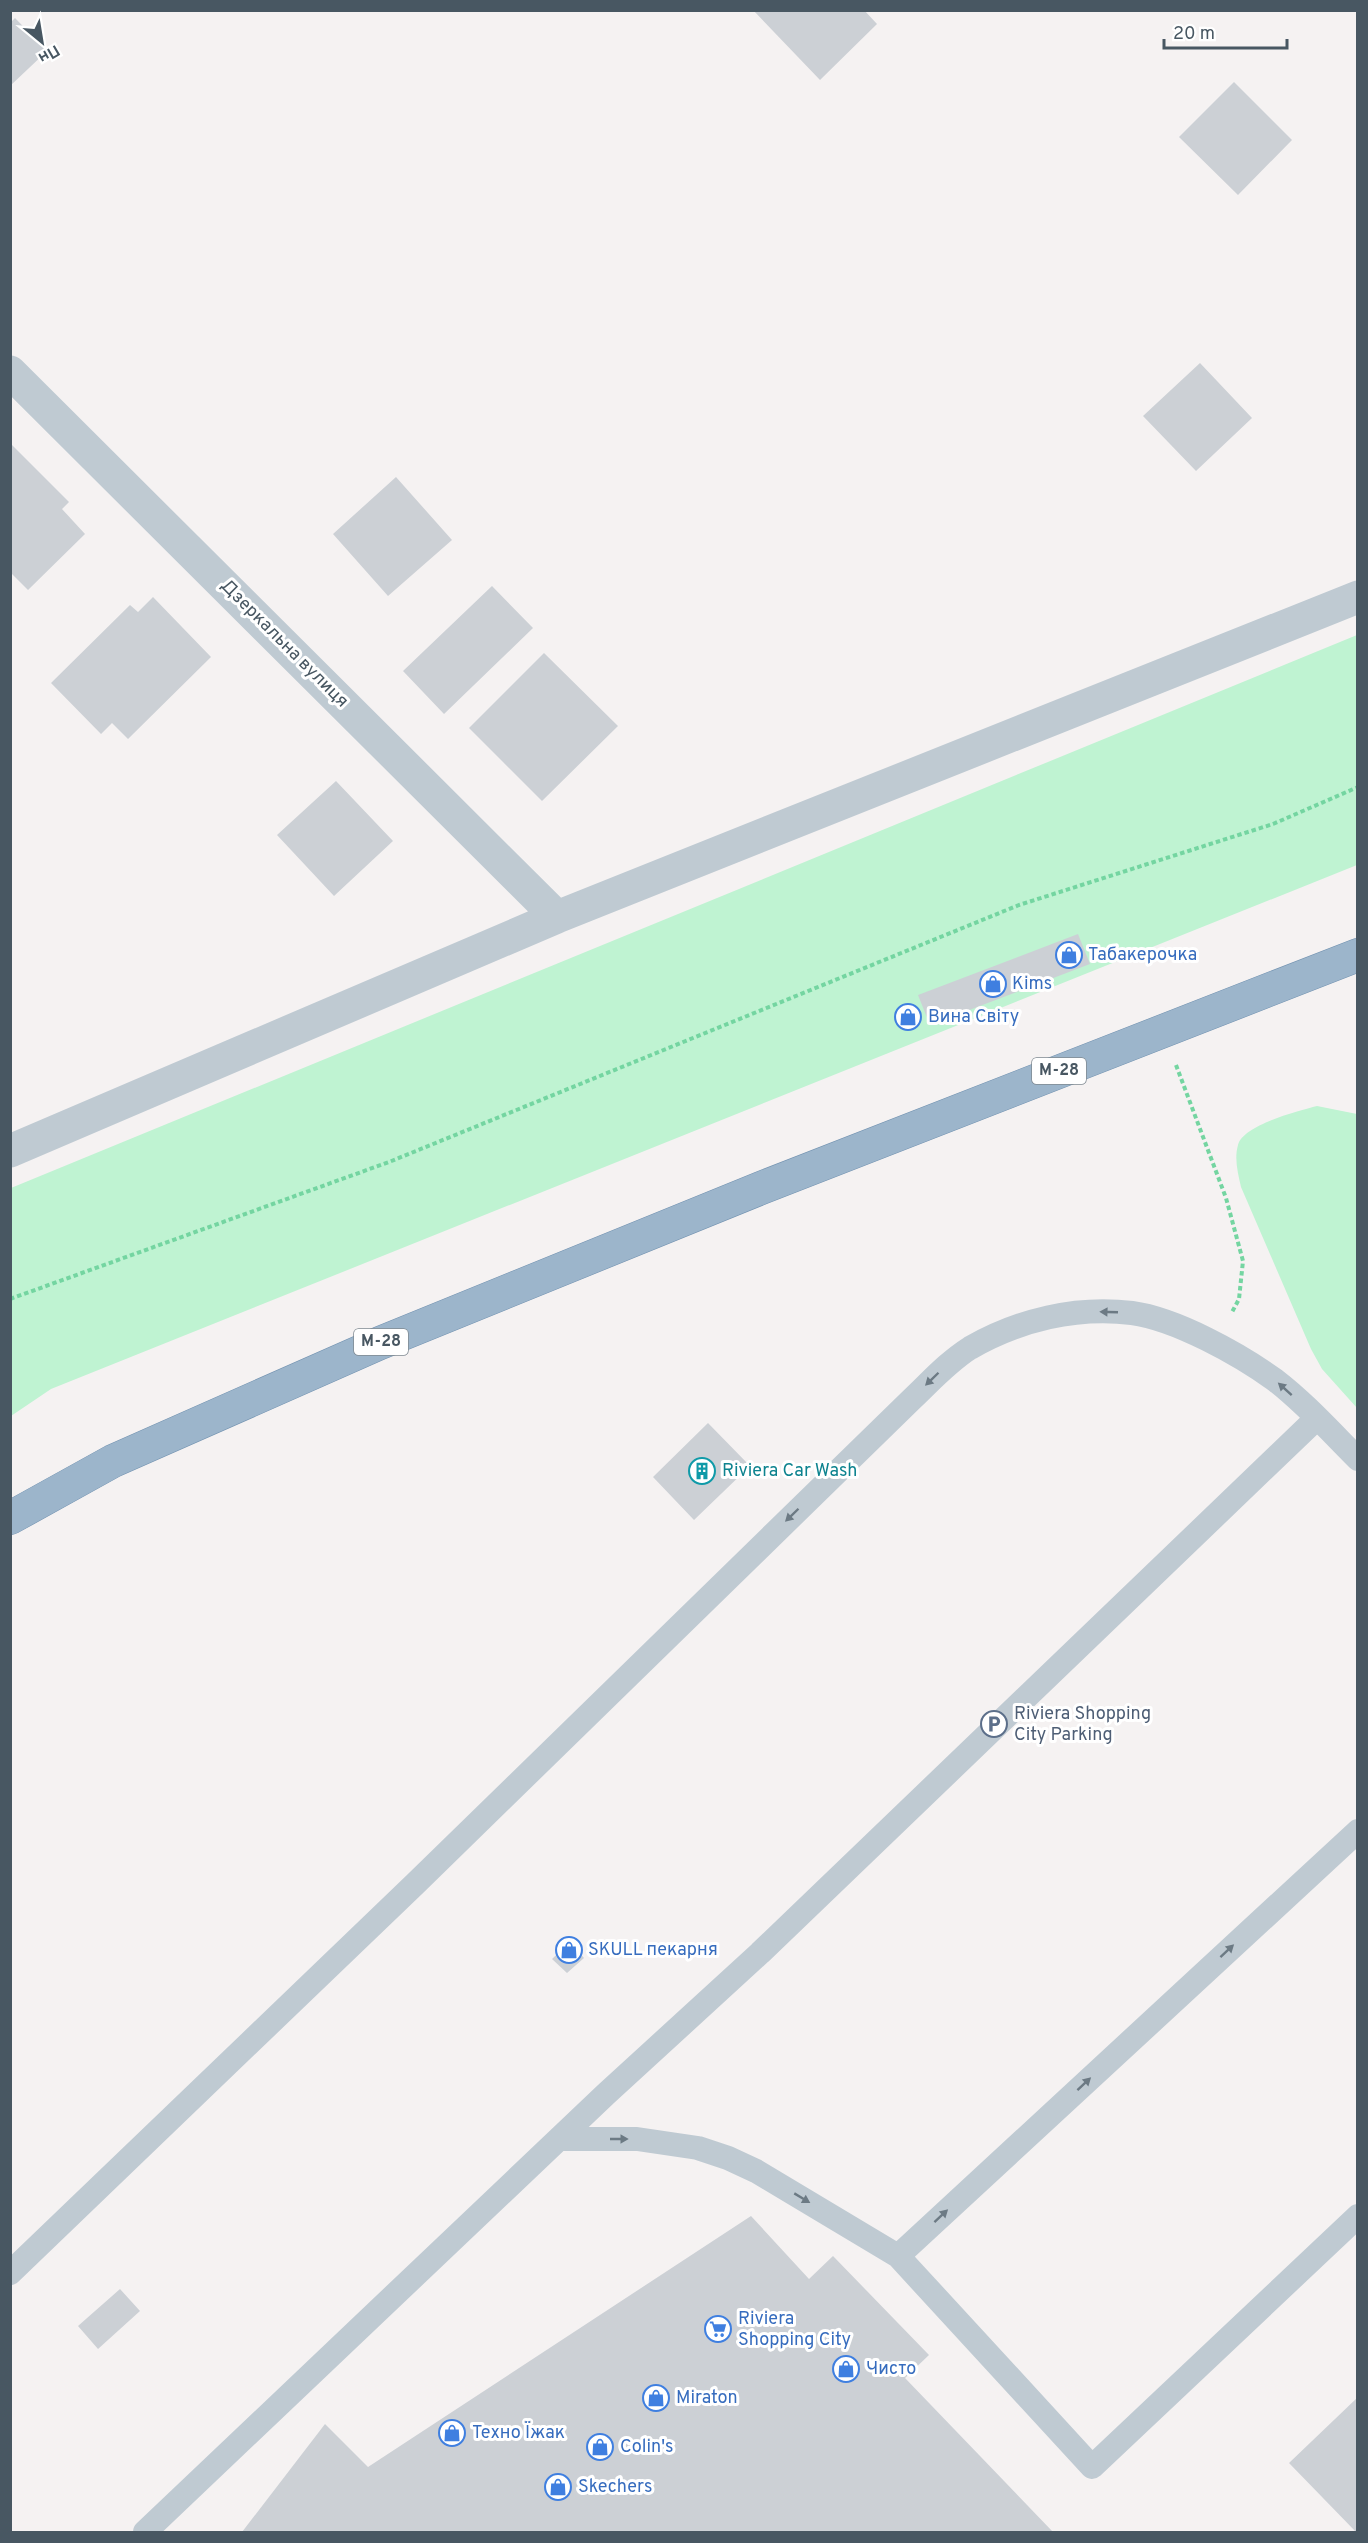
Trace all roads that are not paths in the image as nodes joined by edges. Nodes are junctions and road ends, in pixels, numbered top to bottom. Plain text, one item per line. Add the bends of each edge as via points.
1 (10, 372) edge
2 (1358, 597) edge
3 (557, 917) junction
4 (1358, 956) edge
5 (10, 1151) edge
6 (1317, 1418) junction
7 (1358, 1459) edge
8 (10, 1518) edge
9 (1358, 1830) edge
10 (561, 2139) junction
11 (1358, 2216) edge
12 (898, 2256) junction
13 (10, 2273) edge
14 (145, 2532) edge

1 - 3 street, Дзеркальна вулиця
2 - 3 street
3 - 5 street
4 - 8 highway, М-28 via 761,1188 380,1343 113,1461
6 - 7 lane
6 - 10 lane
6 -> 13 lane via 1277,1382 1215,1343 1133,1313 1060,1314 1025,1322 970,1349 949,1363
12 -> 9 lane
10 -> 12 lane via 637,2139 698,2148 756,2170
10 - 14 lane
11 - 12 lane via 1092,2467

